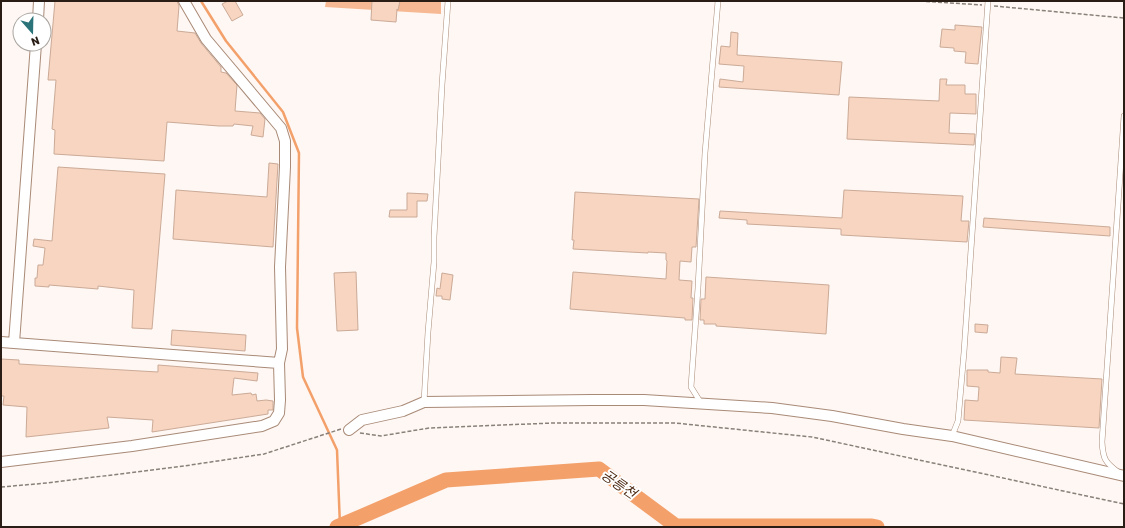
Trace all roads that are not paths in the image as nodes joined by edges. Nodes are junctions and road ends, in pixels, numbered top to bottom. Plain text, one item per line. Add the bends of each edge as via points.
1 (39, 1) edge
2 (184, 1) edge
3 (448, 1) edge
4 (718, 1) edge
5 (988, 3) edge
6 (38, 12) edge
7 (35, 52) edge
8 (1124, 116) edge
9 (1, 342) edge
10 (14, 343) junction
11 (279, 363) junction
12 (424, 402) junction
13 (701, 403) junction
14 (349, 430) road end
15 (952, 436) junction
16 (1, 462) edge
17 (1124, 476) edge

1 - 6 street
2 - 11 street via 206,39 281,128 285,141 286,167 280,267 282,349
3 - 12 lane
4 - 13 lane via 705,153 691,387
5 - 15 lane via 961,390 958,421
7 - 10 street
8 - 17 lane via 1102,453 1108,464
9 - 10 street
10 - 11 street
11 - 16 street via 279,413 274,421 262,426 132,446
12 - 13 street via 591,400
12 - 14 street via 403,411 362,420
13 - 15 street via 772,408
15 - 17 street

